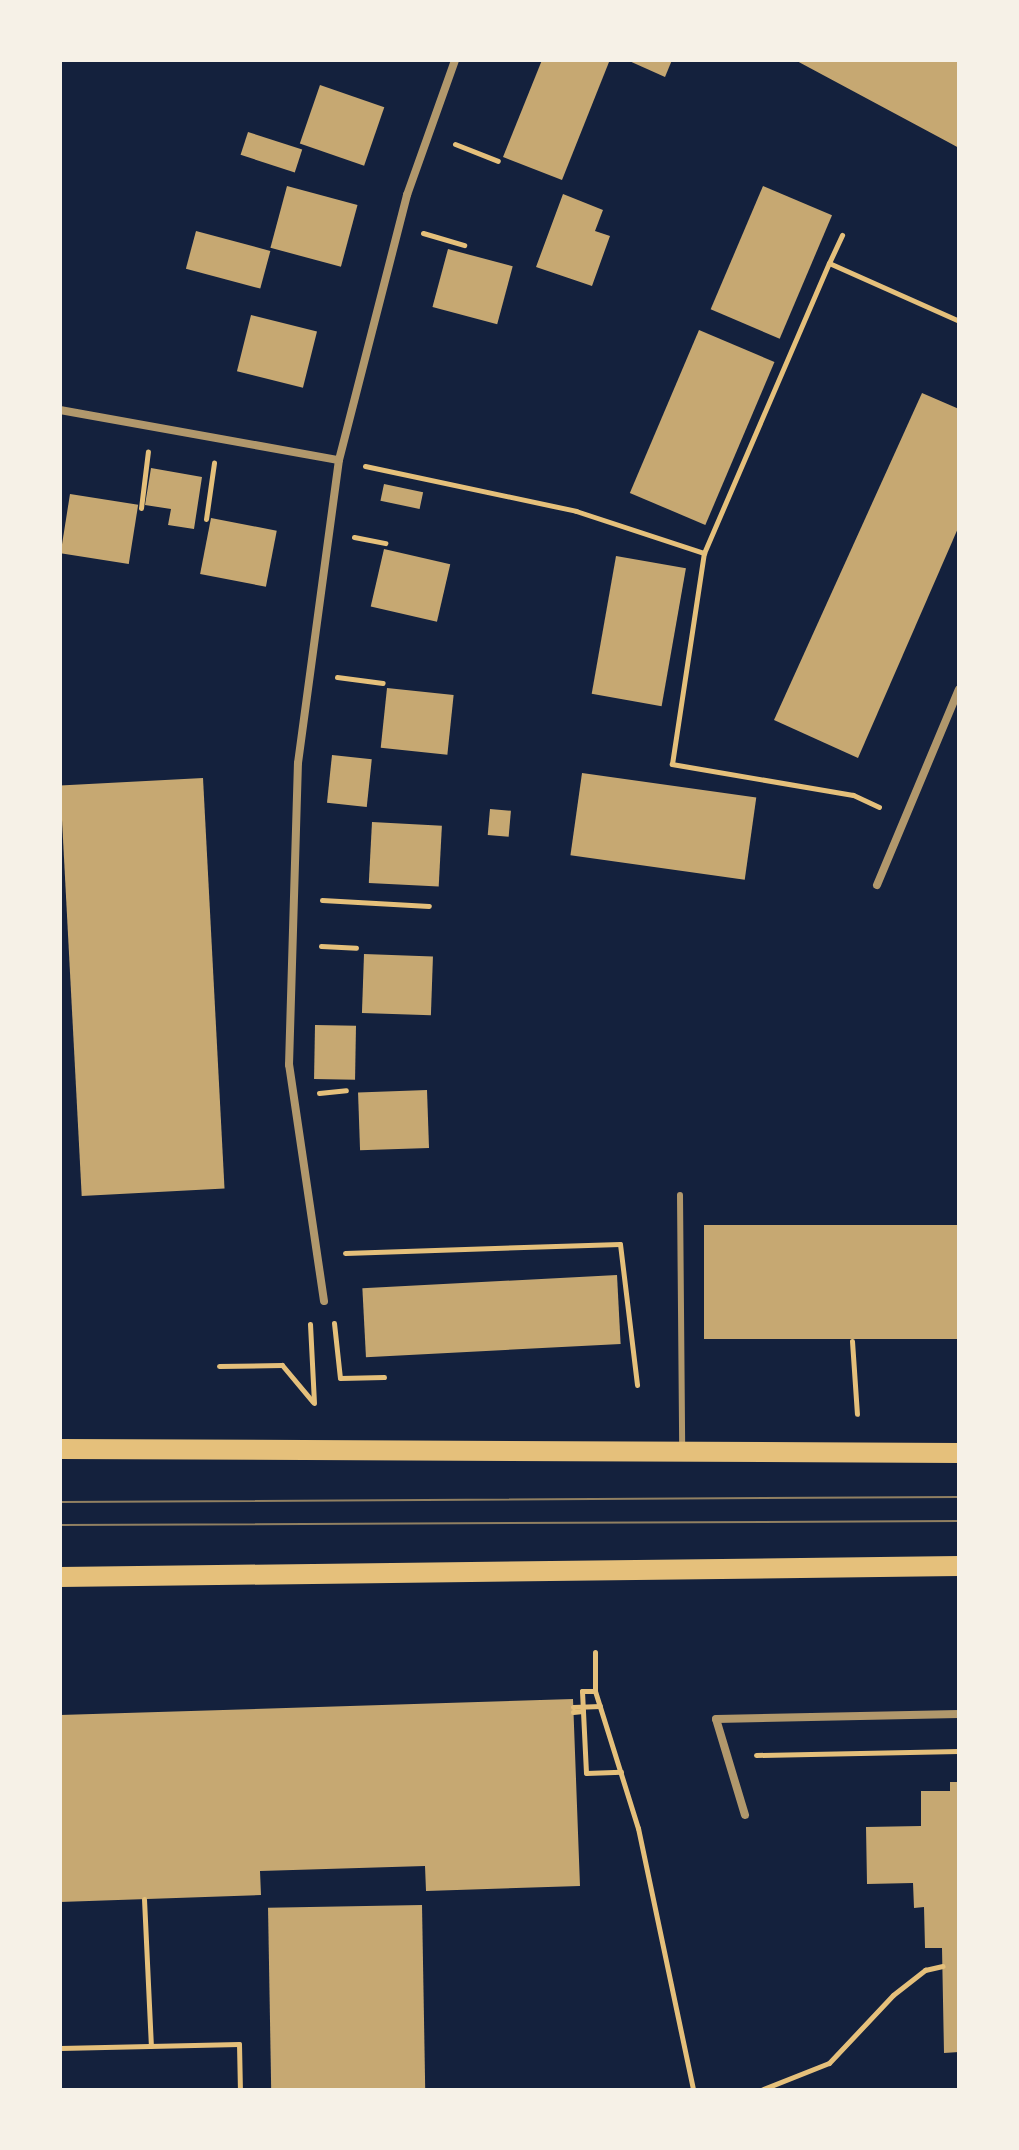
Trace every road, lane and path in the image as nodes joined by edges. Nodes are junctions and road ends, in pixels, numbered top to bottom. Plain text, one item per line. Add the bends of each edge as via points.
1 (455, 60) edge
2 (428, 133) junction
3 (498, 161) dead end
4 (399, 226) junction
5 (842, 235) dead end
6 (464, 245) dead end
7 (829, 263) junction
8 (959, 321) edge
9 (60, 410) edge
10 (151, 427) junction
11 (218, 438) junction
12 (339, 460) junction
13 (141, 508) dead end
14 (206, 519) dead end
15 (704, 553) junction
16 (310, 674) junction
17 (383, 683) dead end
18 (959, 689) edge
19 (905, 818) junction
20 (877, 885) dead end
21 (293, 898) junction
22 (429, 906) dead end
23 (680, 1195) dead end
24 (316, 1254) junction
25 (324, 1301) junction
26 (852, 1341) dead end
27 (219, 1366) dead end
28 (384, 1377) dead end
29 (637, 1385) dead end
30 (857, 1414) dead end
31 (60, 1449) edge
32 (682, 1452) junction
33 (959, 1453) edge
34 (959, 1566) edge
35 (60, 1577) edge
36 (595, 1652) dead end
37 (595, 1691) junction
38 (600, 1706) junction
39 (583, 1711) junction
40 (959, 1714) edge
41 (959, 1751) edge
42 (727, 1756) junction
43 (621, 1772) junction
44 (745, 1815) dead end
45 (144, 1899) dead end
46 (943, 1966) dead end
47 (151, 2046) junction
48 (60, 2048) edge
49 (240, 2090) edge
50 (693, 2090) edge
51 (761, 2090) edge

1 - 2 street
2 - 3 path
2 - 4 street
4 - 6 path
4 - 12 street
5 - 7 path
7 - 8 path
7 - 15 path
9 - 10 street
10 - 11 street
10 - 13 path
11 - 12 street
11 - 14 path
12 - 15 path via 576,511
12 - 16 street
15 - 19 path via 672,764 853,795
16 - 17 path
16 - 21 street via 298,763
18 - 19 street
19 - 20 street
21 - 22 path
21 - 24 street via 289,1065
23 - 32 lane
24 - 25 street
24 - 29 path via 620,1244
25 - 27 path via 310,1302 314,1403 282,1365
25 - 28 path via 331,1302 340,1378
26 - 30 path
31 - 32 main road
32 - 33 main road
34 - 35 main road
36 - 37 path
37 - 38 path
37 - 39 path via 582,1691
38 - 39 path via 573,1710
38 - 43 path
39 - 43 path via 586,1773
40 - 42 street via 716,1719
41 - 42 path
42 - 44 street
43 - 50 path
45 - 47 path
46 - 51 path via 925,1970 893,1995 829,2063
47 - 48 path
47 - 49 path via 239,2044

